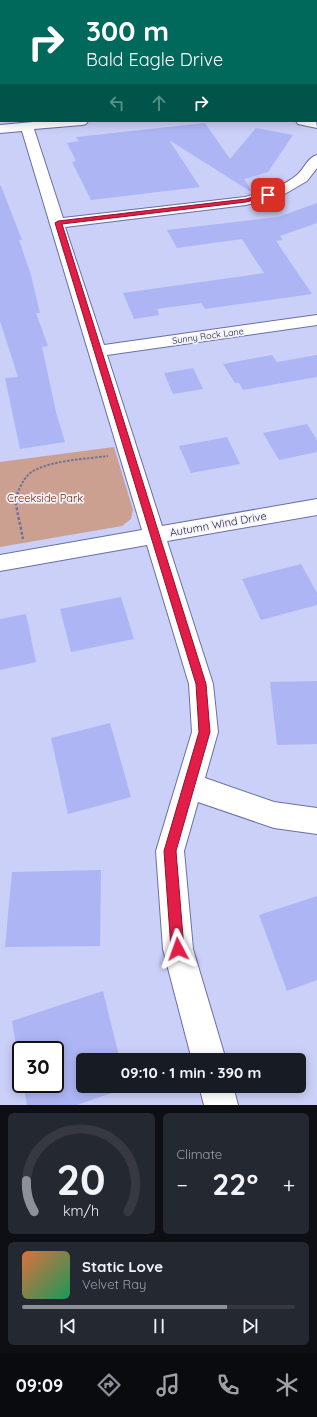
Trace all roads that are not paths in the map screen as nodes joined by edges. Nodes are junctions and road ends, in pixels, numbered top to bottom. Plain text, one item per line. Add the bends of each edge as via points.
1 (73, 122) edge
2 (307, 122) edge
3 (317, 124) edge
4 (27, 127) junction
5 (0, 129) edge
6 (317, 159) edge
7 (58, 223) junction
8 (317, 320) edge
9 (98, 351) junction
10 (317, 506) edge
11 (155, 535) junction
12 (0, 563) edge
13 (190, 786) junction
14 (317, 821) edge
15 (207, 1053) edge
16 (218, 1093) edge
17 (221, 1105) edge

1 - 4 street
2 - 3 street
4 - 5 street
4 - 7 street
6 - 7 street via 296,182 278,192 246,201
7 - 9 street
8 - 9 street, Sunny Rock Lane
9 - 11 street
10 - 11 street, Autumn Wind Drive
11 - 12 street, Autumn Wind Drive
11 - 13 street via 201,684 205,732
13 - 14 street via 274,815
13 - 15 street via 170,851 178,949
16 - 17 street

